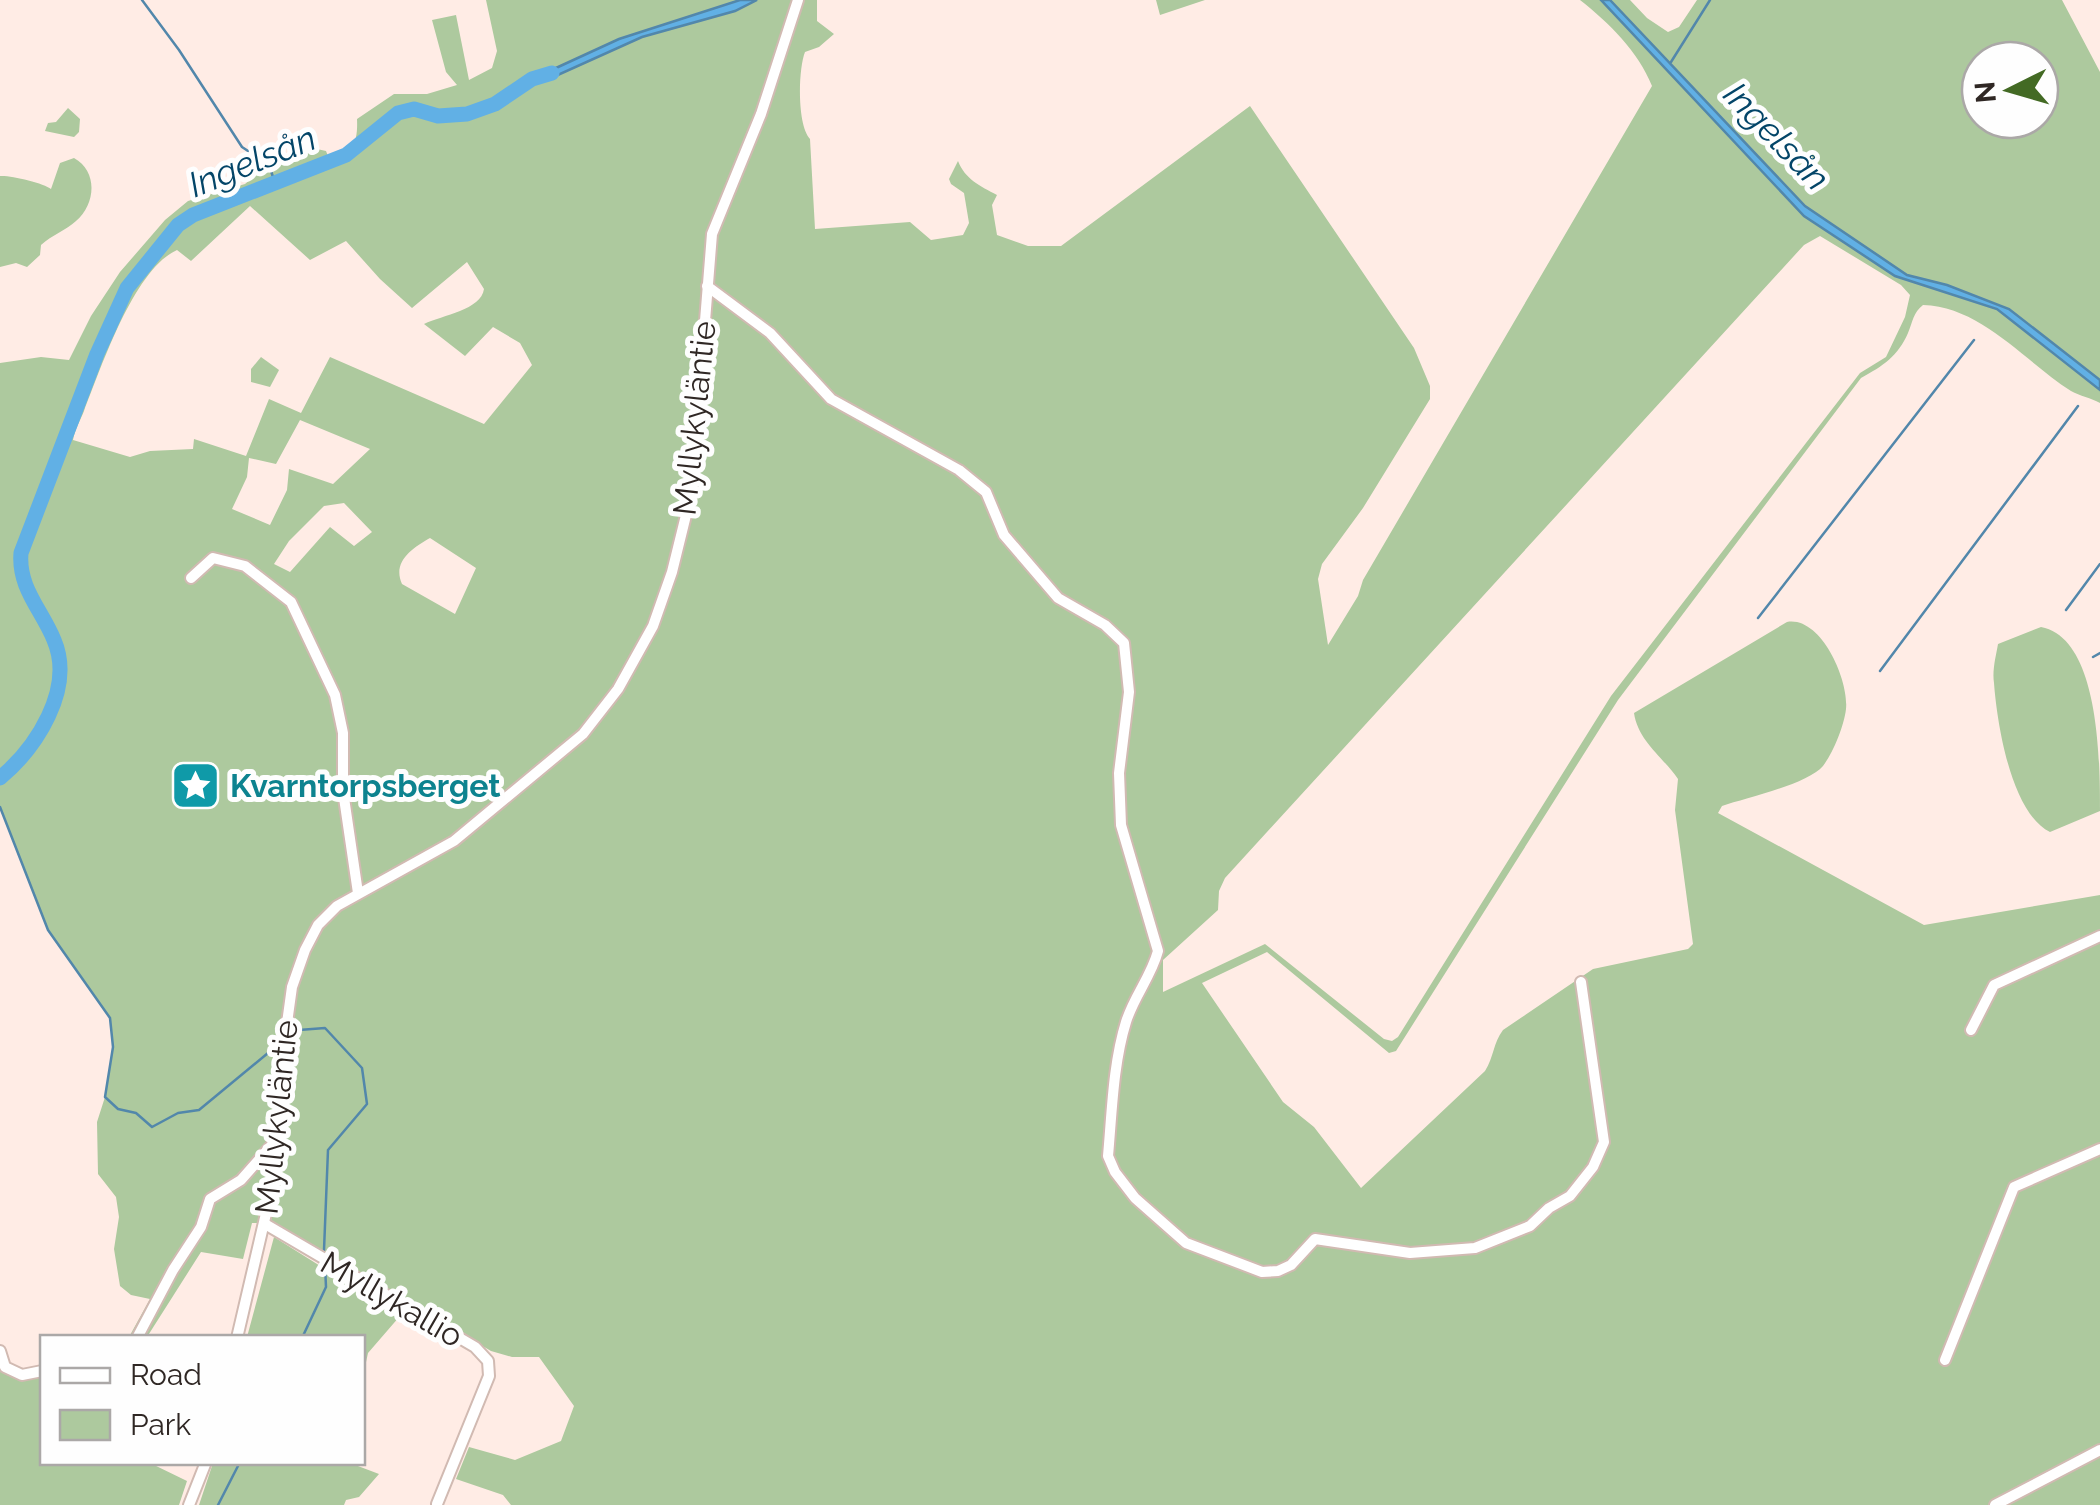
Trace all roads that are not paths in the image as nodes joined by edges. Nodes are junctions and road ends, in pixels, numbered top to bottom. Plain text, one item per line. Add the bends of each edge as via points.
1 (798, 0) edge
2 (706, 286) junction
3 (191, 578) dead end
4 (358, 893) junction
5 (2100, 936) edge
6 (1581, 982) dead end
7 (1972, 1030) dead end
8 (278, 1138) junction
9 (2100, 1150) edge
10 (264, 1224) junction
11 (139, 1335) edge
12 (237, 1335) edge
13 (0, 1351) edge
14 (1944, 1360) dead end
15 (40, 1370) edge
16 (2100, 1450) edge
17 (205, 1465) edge
18 (438, 1504) edge
19 (189, 1505) edge
20 (1995, 1505) edge

1 - 2 street, Myllykyläntie via 712,234
2 - 4 street, Myllykyläntie via 691,495 663,600 635,662 583,734 528,782 454,841
2 - 6 street via 770,332 831,399 986,492 1004,535 1058,598 1124,643 1129,692 1119,773 1122,825 1158,951 1122,1039 1108,1156 1136,1198 1186,1243 1262,1272 1290,1265 1315,1239 1426,1252 1475,1248 1530,1226 1570,1196 1604,1142
3 - 4 street via 213,558 246,566 291,602 304,624 335,696
4 - 8 street, Myllykyläntie via 318,925 296,972
5 - 7 street via 1994,985
8 - 10 street, Myllykyläntie
8 - 11 street via 241,1180 210,1199 201,1227
9 - 14 street via 2014,1187
10 - 12 street, Myllykyläntie
10 - 18 street, Myllykallio via 475,1347 488,1361
13 - 15 street via 5,1367 22,1374
16 - 20 street
17 - 19 street

